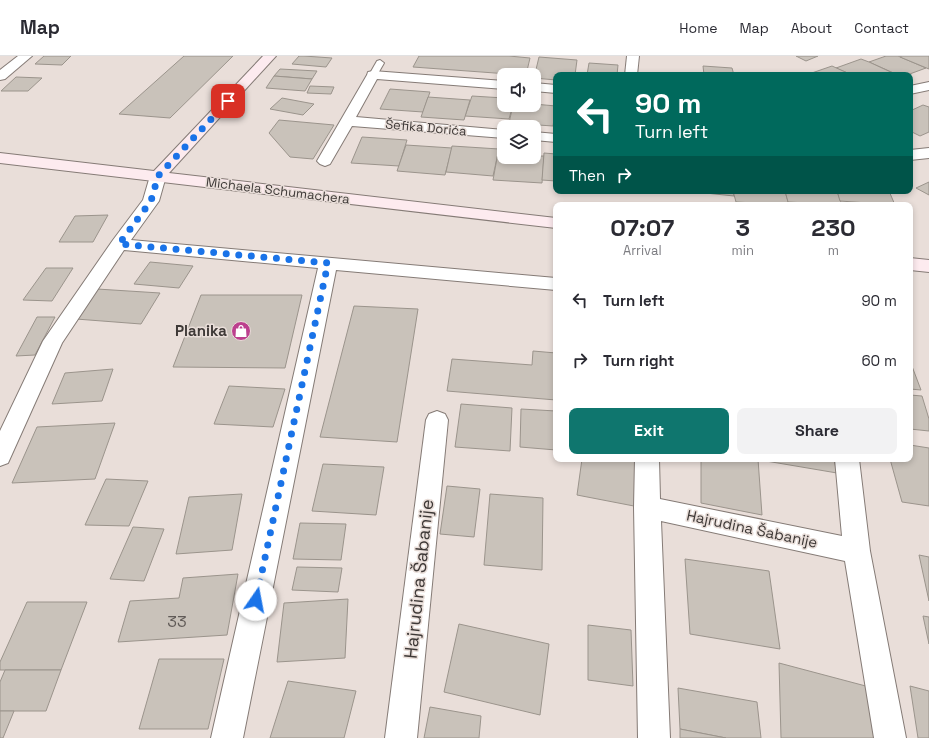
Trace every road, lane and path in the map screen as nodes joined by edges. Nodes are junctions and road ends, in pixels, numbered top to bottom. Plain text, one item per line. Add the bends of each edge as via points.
1 (26, 56) edge
2 (270, 56) edge
3 (633, 56) edge
4 (631, 72) edge
5 (0, 76) edge
6 (497, 84) edge
7 (929, 86) edge
8 (541, 88) edge
9 (553, 89) edge
10 (913, 89) edge
11 (348, 121) junction
12 (497, 133) edge
13 (541, 137) edge
14 (553, 138) edge
15 (929, 153) edge
16 (913, 155) edge
17 (0, 158) edge
18 (325, 160) dead end
19 (158, 176) junction
20 (553, 223) edge
21 (119, 244) junction
22 (328, 263) junction
23 (913, 264) edge
24 (929, 266) edge
25 (553, 284) edge
26 (436, 420) dead end
27 (0, 456) edge
28 (647, 462) edge
29 (848, 462) edge
30 (647, 507) junction
31 (857, 550) junction
32 (227, 738) edge
33 (401, 738) edge
34 (654, 738) edge
35 (890, 738) edge

1 - 5 street
2 - 19 main road
3 - 4 street
6 - 11 street via 376,69
7 - 10 street
8 - 9 street
11 - 12 street, Šefika Dorića
11 - 18 street
13 - 14 street
15 - 16 street
17 - 19 main road, Michaela Schumachera
19 - 20 main road, Michaela Schumachera
19 - 21 street via 151,201
21 - 22 street
21 - 27 street via 53,341
22 - 25 street
22 - 32 street
23 - 24 main road
26 - 33 street, Hajrudina Šabanije
28 - 30 street
29 - 31 street
30 - 31 street, Hajrudina Šabanije
30 - 34 street
31 - 35 street

